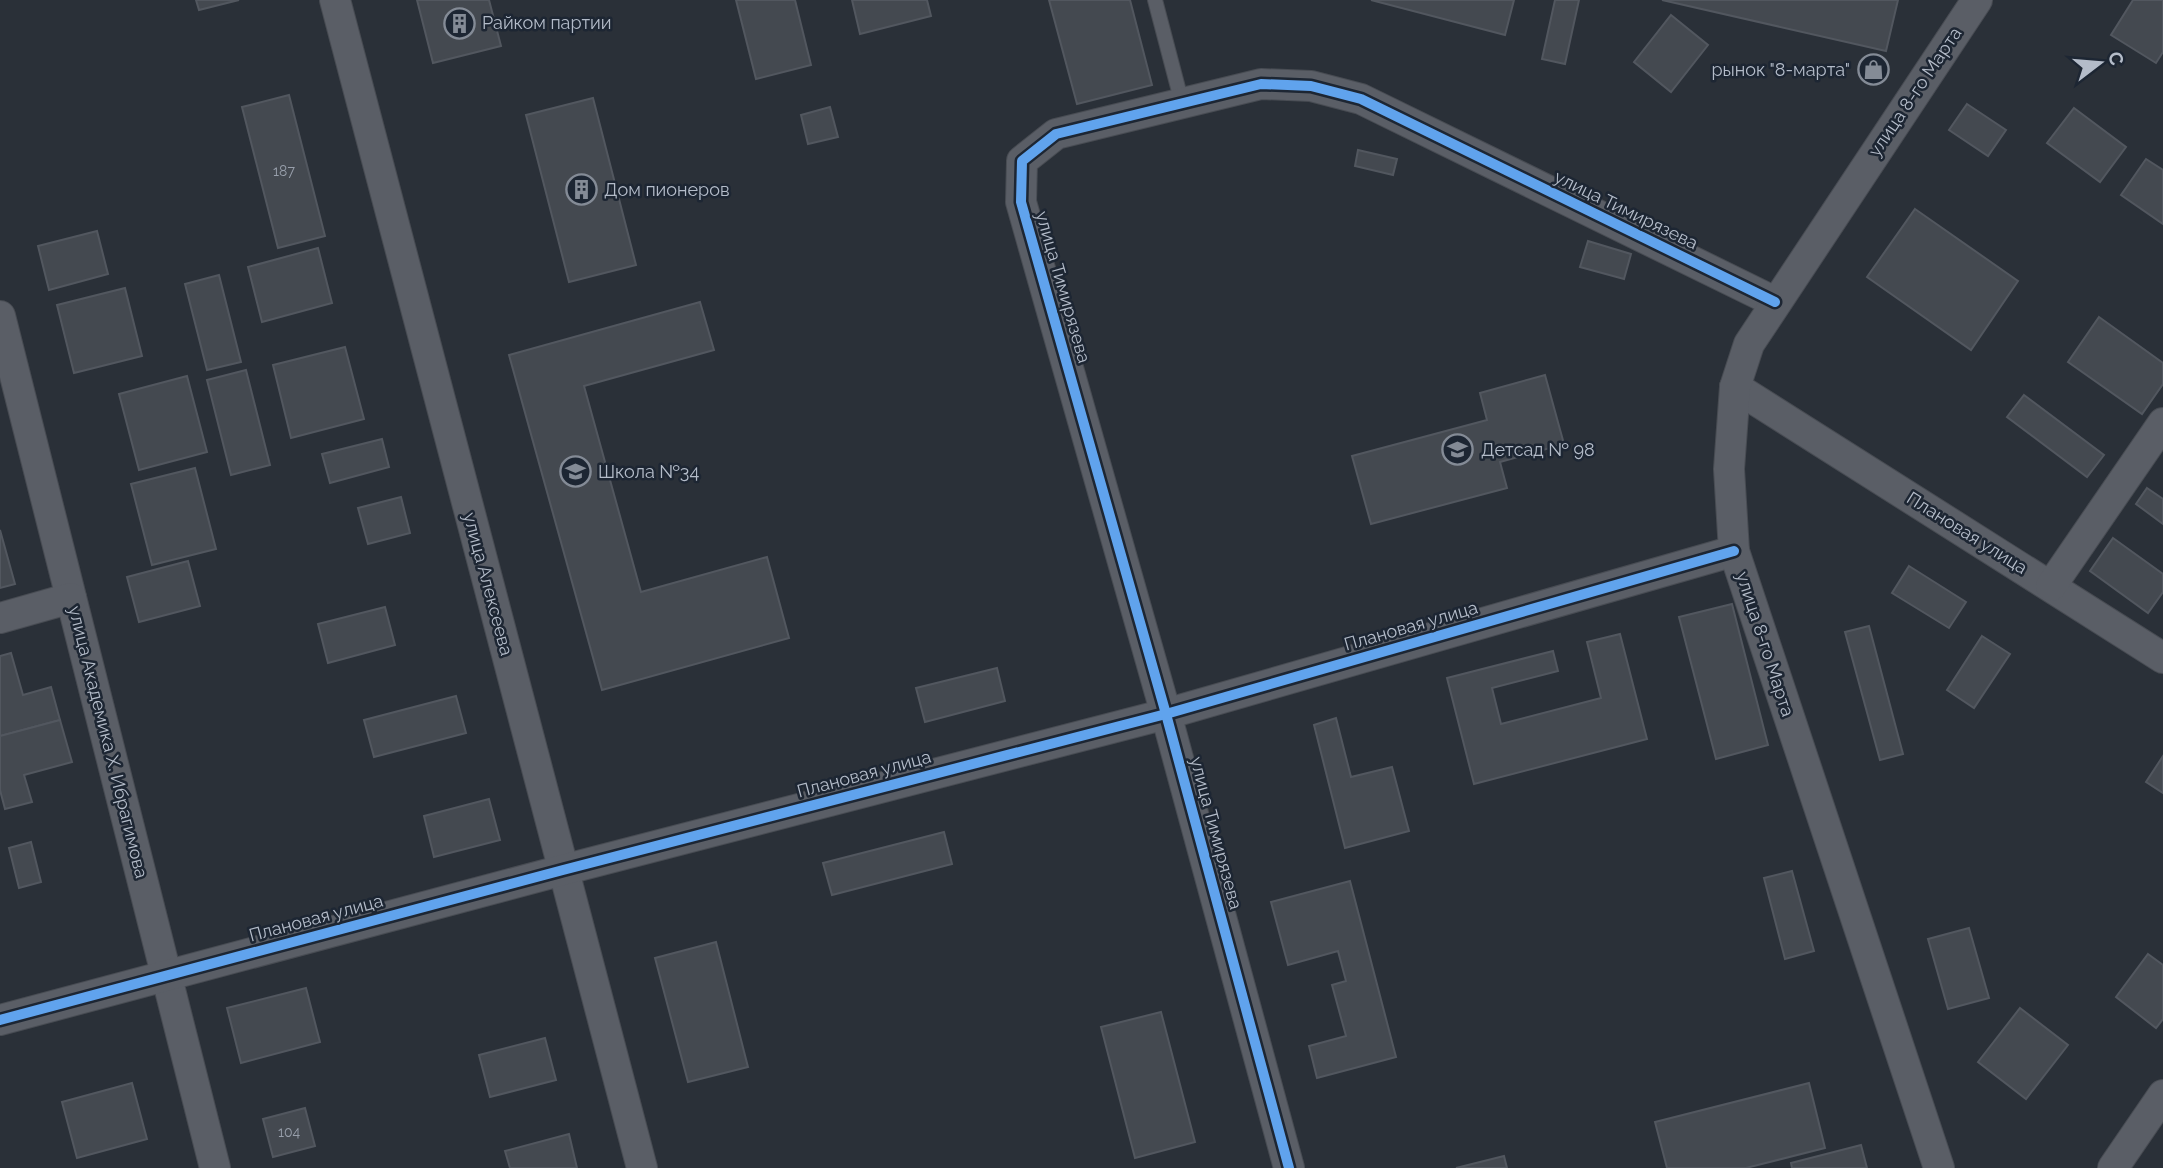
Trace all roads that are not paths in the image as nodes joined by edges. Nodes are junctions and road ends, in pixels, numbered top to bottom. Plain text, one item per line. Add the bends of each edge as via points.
1 (335, 0) edge
2 (1155, 0) edge
3 (1977, 0) edge
4 (1182, 103) junction
5 (1775, 302) junction
6 (0, 316) edge
7 (1735, 387) junction
8 (2163, 423) edge
9 (1734, 551) junction
10 (2051, 586) junction
11 (71, 598) junction
12 (0, 618) edge
13 (2163, 658) edge
14 (1166, 714) junction
15 (563, 870) junction
16 (167, 975) junction
17 (0, 1020) edge
18 (2163, 1094) edge
19 (215, 1168) edge
20 (642, 1168) edge
21 (1289, 1168) edge
22 (1939, 1168) edge
23 (2113, 1168) edge

1 - 15 street, улица Алексеева
2 - 4 lane
3 - 5 street, улица 8-го Марта
4 - 5 street, улица Тимирязева via 1261,84 1311,86 1361,99
4 - 14 street, улица Тимирязева via 1056,134 1022,161 1021,202
5 - 7 street, улица 8-го Марта via 1749,344
6 - 11 street, улица Академика Х. Ибрагимова
7 - 9 street, улица 8-го Марта via 1729,469
7 - 10 street, Плановая улица
8 - 10 street
9 - 14 street, Плановая улица
9 - 22 street, улица 8-го Марта
10 - 13 street, Плановая улица
11 - 12 street
11 - 16 street, улица Академика Х. Ибрагимова
14 - 15 street, Плановая улица
14 - 21 street, улица Тимирязева
15 - 16 street, Плановая улица
15 - 20 street, улица Алексеева
16 - 17 street, Плановая улица
16 - 19 street, улица Академика Х. Ибрагимова
18 - 23 street

